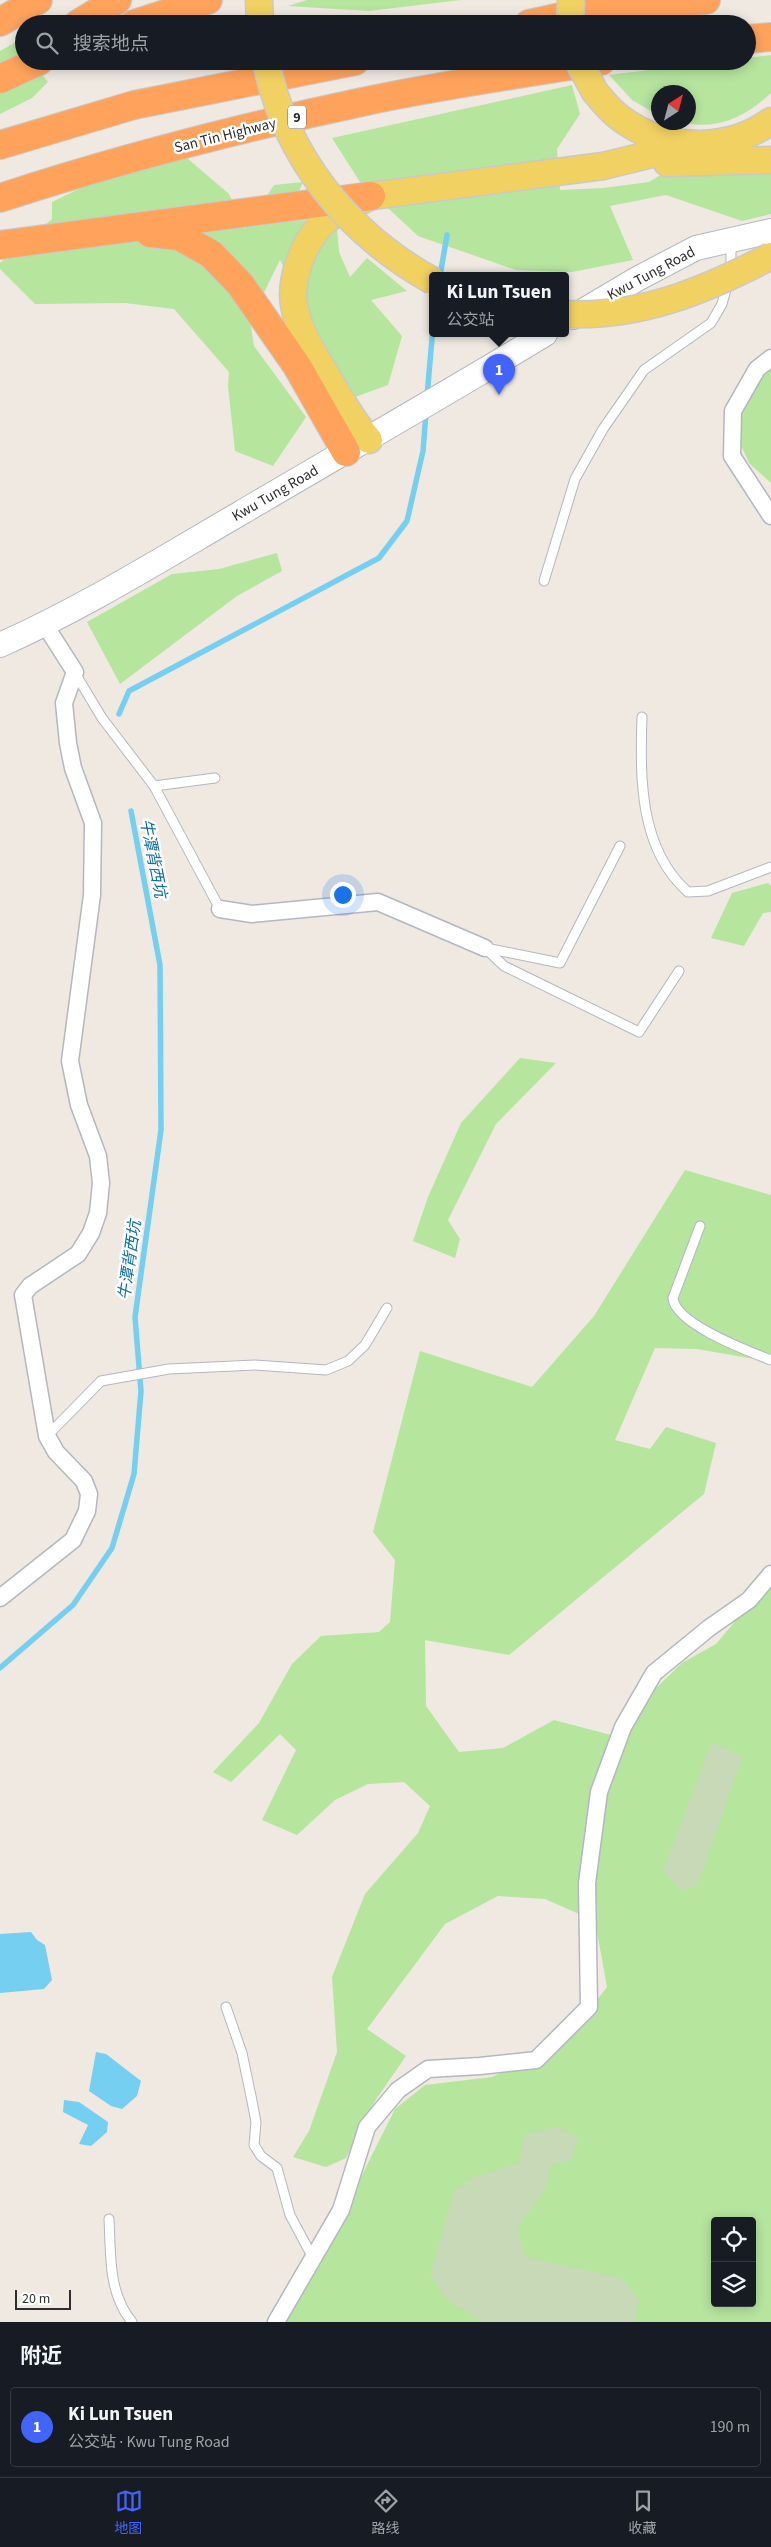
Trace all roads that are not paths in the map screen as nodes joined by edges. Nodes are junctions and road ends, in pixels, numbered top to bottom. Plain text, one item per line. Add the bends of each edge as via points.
1 (38, 0) edge
2 (117, 0) edge
3 (208, 0) edge
4 (259, 0) edge
5 (571, 0) edge
6 (706, 0) edge
7 (93, 15) edge
8 (162, 15) edge
9 (260, 15) edge
10 (569, 15) edge
11 (570, 15) edge
12 (0, 22) edge
13 (771, 37) edge
14 (756, 38) edge
15 (15, 60) edge
16 (0, 68) edge
17 (20, 70) edge
18 (268, 70) edge
19 (311, 70) edge
20 (548, 70) edge
21 (583, 70) edge
22 (0, 79) edge
23 (771, 121) edge
24 (723, 142) junction
25 (693, 144) junction
26 (0, 145) edge
27 (767, 153) edge
28 (603, 166) junction
29 (371, 196) junction
30 (0, 198) edge
31 (121, 230) junction
32 (771, 231) edge
33 (731, 240) junction
34 (0, 245) edge
35 (771, 256) edge
36 (429, 278) edge
37 (569, 314) edge
38 (569, 320) edge
39 (540, 337) edge
40 (771, 358) edge
41 (357, 446) junction
42 (771, 516) edge
43 (544, 581) dead end
44 (45, 625) junction
45 (0, 646) edge
46 (75, 672) junction
47 (642, 717) dead end
48 (215, 778) dead end
49 (154, 786) junction
50 (620, 846) dead end
51 (771, 867) edge
52 (220, 909) joint
53 (485, 948) junction
54 (679, 971) dead end
55 (700, 1226) dead end
56 (387, 1308) dead end
57 (771, 1360) edge
58 (47, 1436) junction
59 (771, 1574) edge
60 (0, 1598) edge
61 (226, 2007) dead end
62 (109, 2219) dead end
63 (313, 2258) junction
64 (132, 2322) edge
65 (276, 2322) edge

1 - 12 highway
2 - 7 highway
3 - 8 highway
4 - 9 main road
5 - 11 main road, bridge
6 - 10 highway
13 - 14 highway
15 - 16 highway
17 - 22 highway
18 - 36 main road, bridge via 293,139 327,193 364,233
19 - 26 highway via 134,106
20 - 30 highway, San Tin Highway / 9 via 364,101 72,174
21 - 25 main road, bridge via 610,110 628,124 670,142
23 - 24 main road via 747,135
24 - 25 main road
24 - 27 main road
25 - 28 main road
27 - 28 main road
28 - 29 main road
29 - 31 highway
29 - 41 main road via 324,223 299,262 294,286 295,310 312,351 358,426
31 - 34 highway
31 - 41 highway via 178,236 212,254 240,284
32 - 33 street, Kwu Tung Road
33 - 38 street, Kwu Tung Road via 696,248
33 - 43 lane via 730,271 722,304 711,323 644,370 603,429 575,479
35 - 37 main road, bridge via 676,299 611,313
39 - 41 street, Kwu Tung Road
40 - 42 street via 757,369 732,412 732,456
41 - 44 street, Kwu Tung Road
44 - 45 street, Kwu Tung Road
44 - 46 street
46 - 49 lane via 102,718
46 - 58 street via 64,703 68,743 73,768 93,823 92,895 70,1061 79,1105 98,1156 101,1183 98,1213 78,1254 30,1286 23,1295
47 - 51 lane via 643,805 662,860 680,884 688,892 708,891
48 - 49 lane
49 - 52 lane
50 - 53 lane via 560,963
52 - 53 street via 252,914 378,902
53 - 54 lane via 504,966 638,1032
55 - 57 lane via 673,1298 674,1304 686,1318 738,1347
56 - 58 lane via 360,1350 348,1362 326,1370 255,1366 169,1369 101,1381
58 - 60 street via 56,1452 84,1481 89,1494 87,1511 73,1540
59 - 63 street via 749,1600 654,1673 623,1727 599,1792 587,1883 589,2007 536,2060 428,2069 398,2090 367,2127 341,2210
61 - 63 lane via 242,2054 251,2096 256,2122 254,2145 261,2156 277,2168 290,2215
62 - 64 lane via 113,2284 124,2312
63 - 65 street

